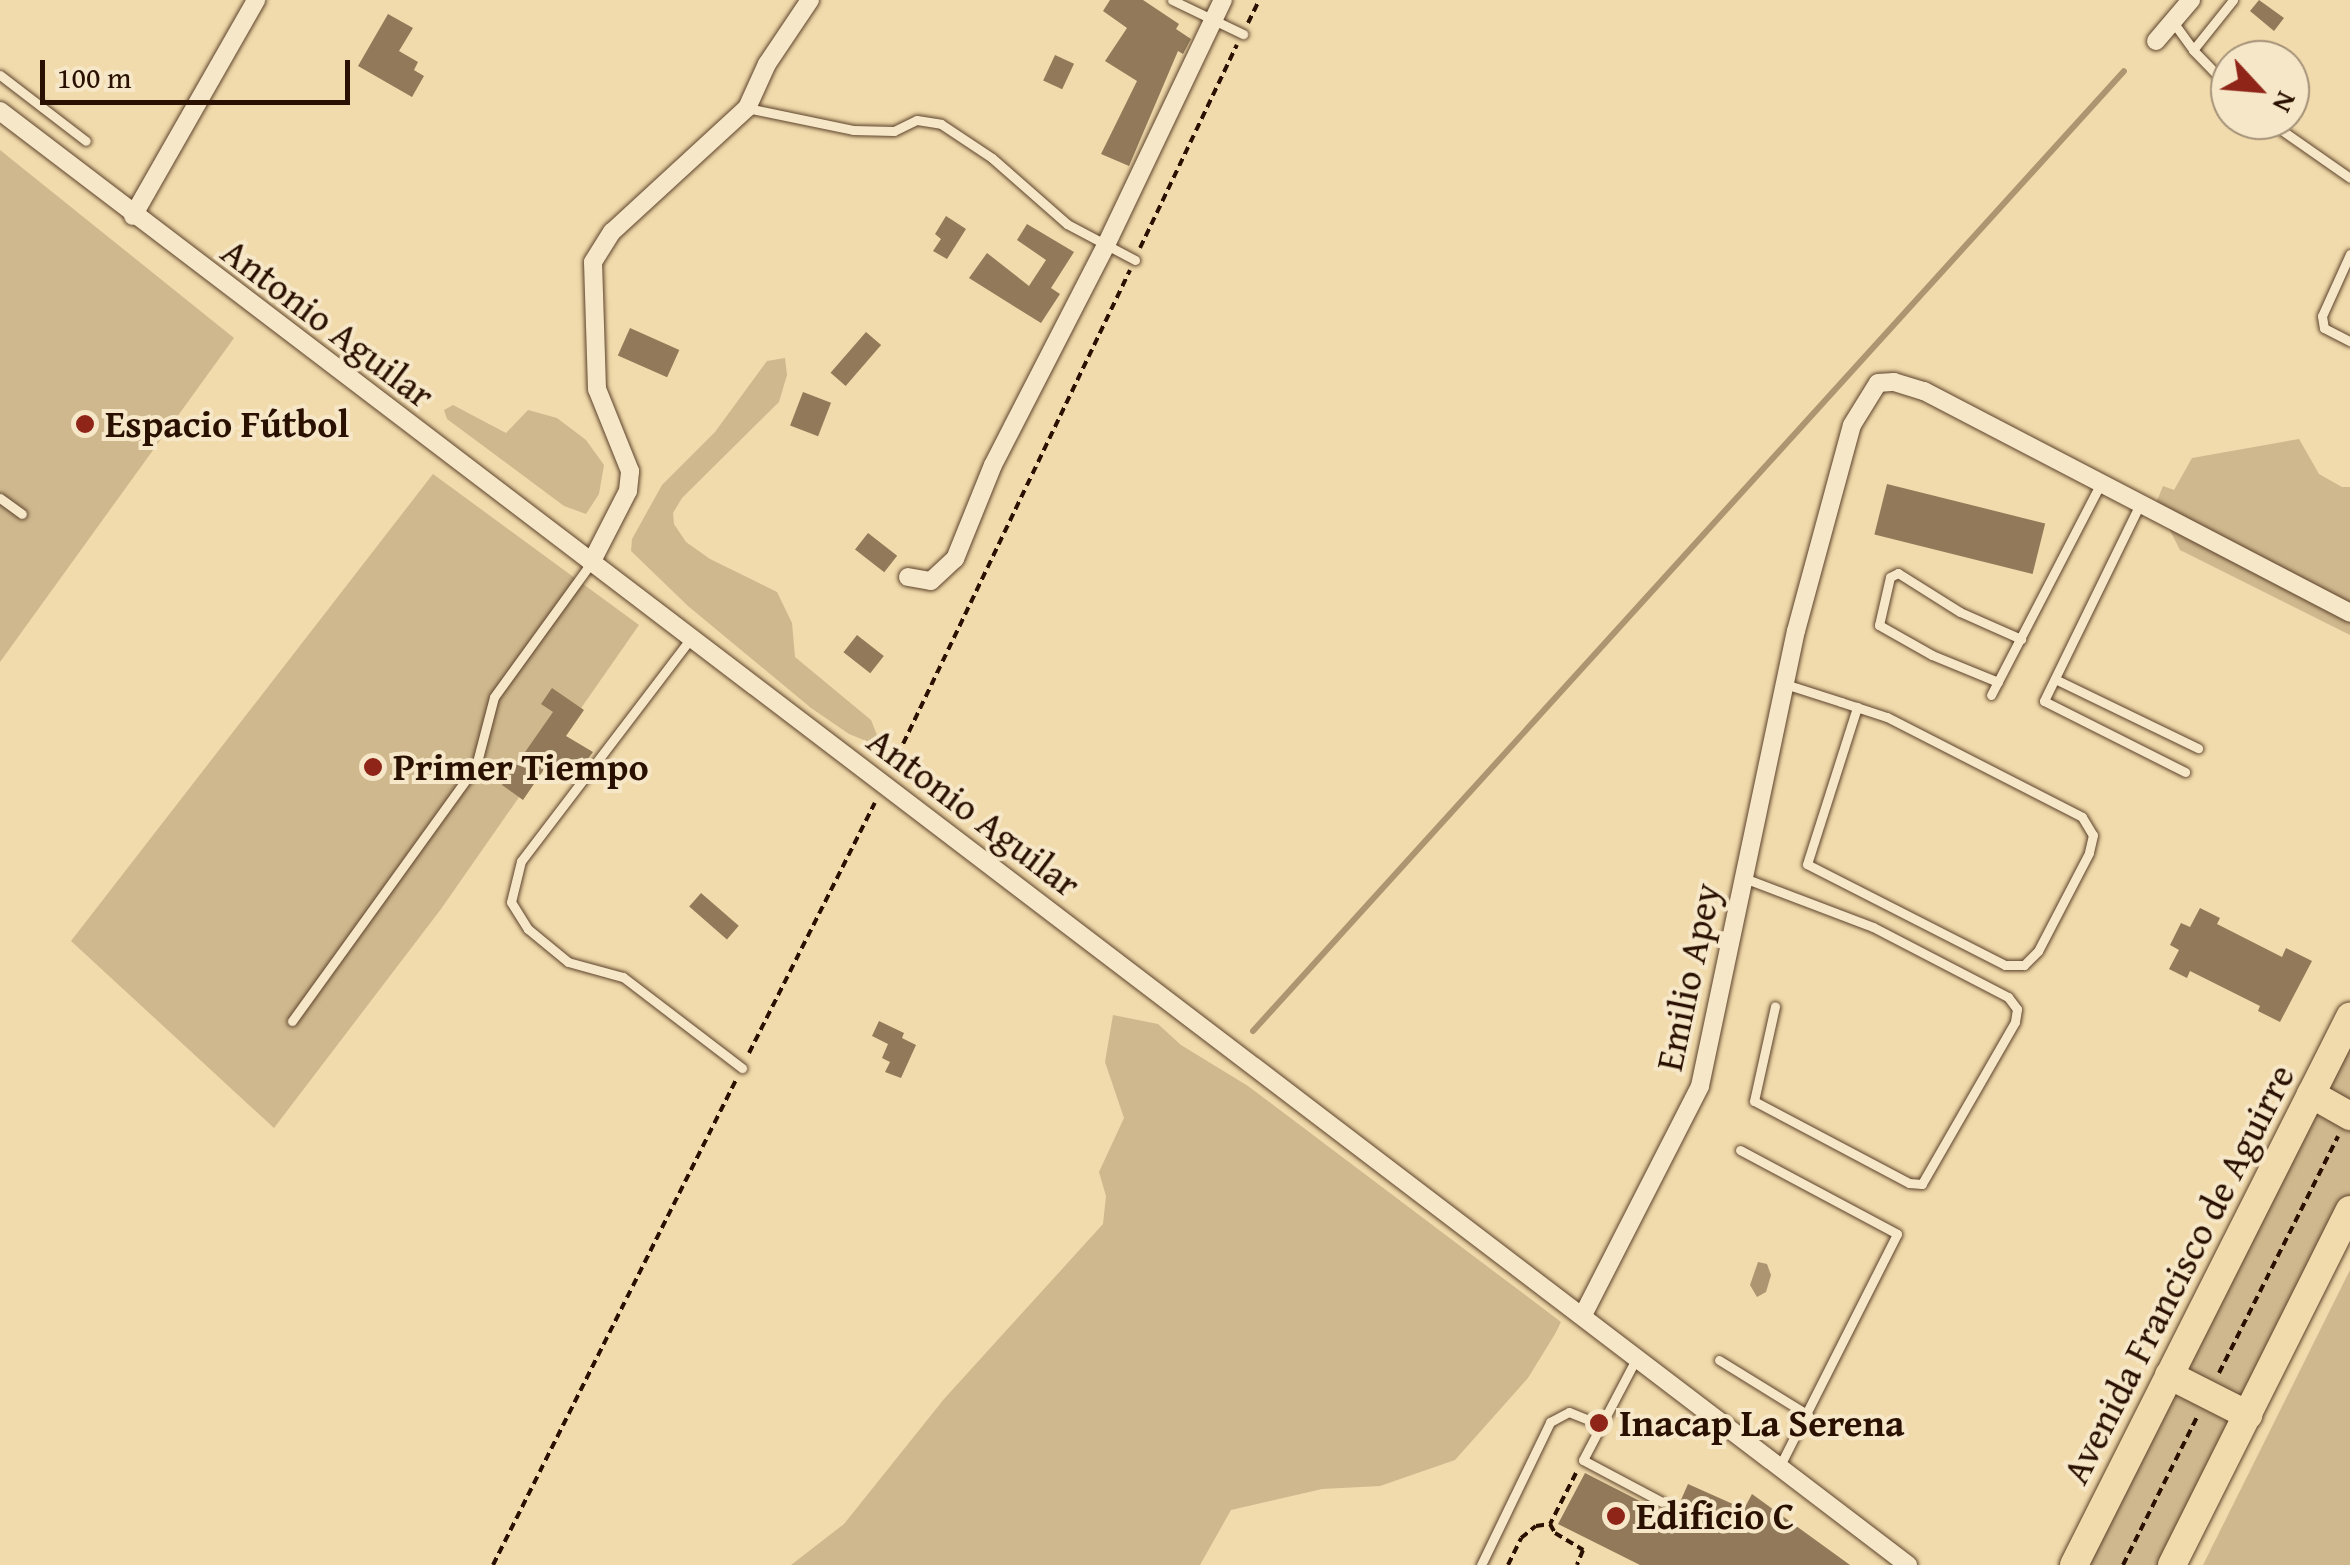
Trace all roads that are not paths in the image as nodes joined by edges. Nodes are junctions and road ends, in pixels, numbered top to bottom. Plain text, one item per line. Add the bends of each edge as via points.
1 (256, 0) edge
2 (810, 0) edge
3 (1172, 0) edge
4 (1223, 0) edge
5 (2192, 0) edge
6 (2233, 0) edge
7 (1212, 21) junction
8 (2173, 22) junction
9 (1242, 34) dead end
10 (2156, 41) dead end
11 (2193, 50) junction
12 (2210, 67) edge
13 (0, 75) edge
14 (747, 108) junction
15 (1, 113) edge
16 (2296, 140) edge
17 (86, 141) dead end
18 (2350, 178) edge
19 (132, 216) junction
20 (1106, 244) junction
21 (2350, 254) edge
22 (1135, 260) dead end
23 (2350, 341) edge
24 (2101, 484) junction
25 (0, 498) edge
26 (2140, 504) junction
27 (22, 514) dead end
28 (590, 563) junction
29 (908, 576) dead end
30 (2350, 613) edge
31 (690, 638) junction
32 (2021, 638) junction
33 (2055, 679) junction
34 (1998, 682) junction
35 (1786, 684) junction
36 (1992, 694) dead end
37 (1857, 707) junction
38 (2198, 748) dead end
39 (2185, 772) dead end
40 (1744, 878) junction
41 (1775, 1006) dead end
42 (2350, 1017) edge
43 (292, 1021) dead end
44 (742, 1068) dead end
45 (2311, 1094) junction
46 (2350, 1115) edge
47 (1740, 1150) dead end
48 (2350, 1210) edge
49 (1582, 1314) junction
50 (1637, 1356) junction
51 (1718, 1360) dead end
52 (2170, 1375) junction
53 (1808, 1415) junction
54 (2248, 1415) junction
55 (1600, 1426) junction
56 (1780, 1466) junction
57 (1662, 1502) dead end
58 (1481, 1565) edge
59 (1908, 1565) edge
60 (2074, 1565) edge
61 (2172, 1565) edge

1 - 19 street
2 - 14 street
3 - 7 lane
4 - 7 street
5 - 8 street
6 - 11 lane
7 - 9 lane
7 - 20 street
8 - 10 street
8 - 11 lane
11 - 12 lane
13 - 17 lane
14 - 20 lane via 854,130 894,131 917,120 942,124 1067,224
14 - 28 street via 612,232 592,262 597,389 630,471 628,492
15 - 19 street, Antonio Aguilar
16 - 18 lane
19 - 28 street, Antonio Aguilar
20 - 22 lane
20 - 29 street via 993,464 954,560 932,581
21 - 23 lane via 2322,316 2324,328
24 - 26 street
24 - 32 lane
24 - 35 street, Emilio Apey via 1924,391 1878,383 1852,426
25 - 27 lane
26 - 30 street
26 - 33 lane
28 - 31 street, Antonio Aguilar
28 - 43 lane via 494,697 476,766
31 - 44 lane via 521,861 511,902 528,929 568,962 623,977
31 - 49 street, Antonio Aguilar
32 - 34 lane
32 - 34 lane via 1960,612 1898,573 1890,577 1878,624
33 - 38 lane
33 - 39 lane via 2045,702
34 - 36 lane
35 - 37 lane
35 - 40 street, Emilio Apey
37 - 37 lane via 2082,816 2092,835 2089,853 2038,951 2024,965 2005,964 1808,864
40 - 41 lane via 1873,928 2008,997 2016,1009 2015,1022 1922,1184 1754,1102
40 - 49 street, Emilio Apey via 1700,1086
42 - 45 main road, Avenida Francisco de Aguirre
45 - 46 main road
45 - 52 main road, Avenida Francisco de Aguirre
47 - 53 lane via 1896,1234
48 - 54 main road
49 - 50 street, Antonio Aguilar
50 - 55 lane
50 - 56 street, Antonio Aguilar
51 - 53 lane
52 - 54 main road
52 - 60 main road, Avenida Francisco de Aguirre
53 - 56 lane
54 - 61 main road
55 - 57 lane via 1583,1460
55 - 58 lane via 1569,1412 1550,1422
56 - 59 street, Antonio Aguilar

